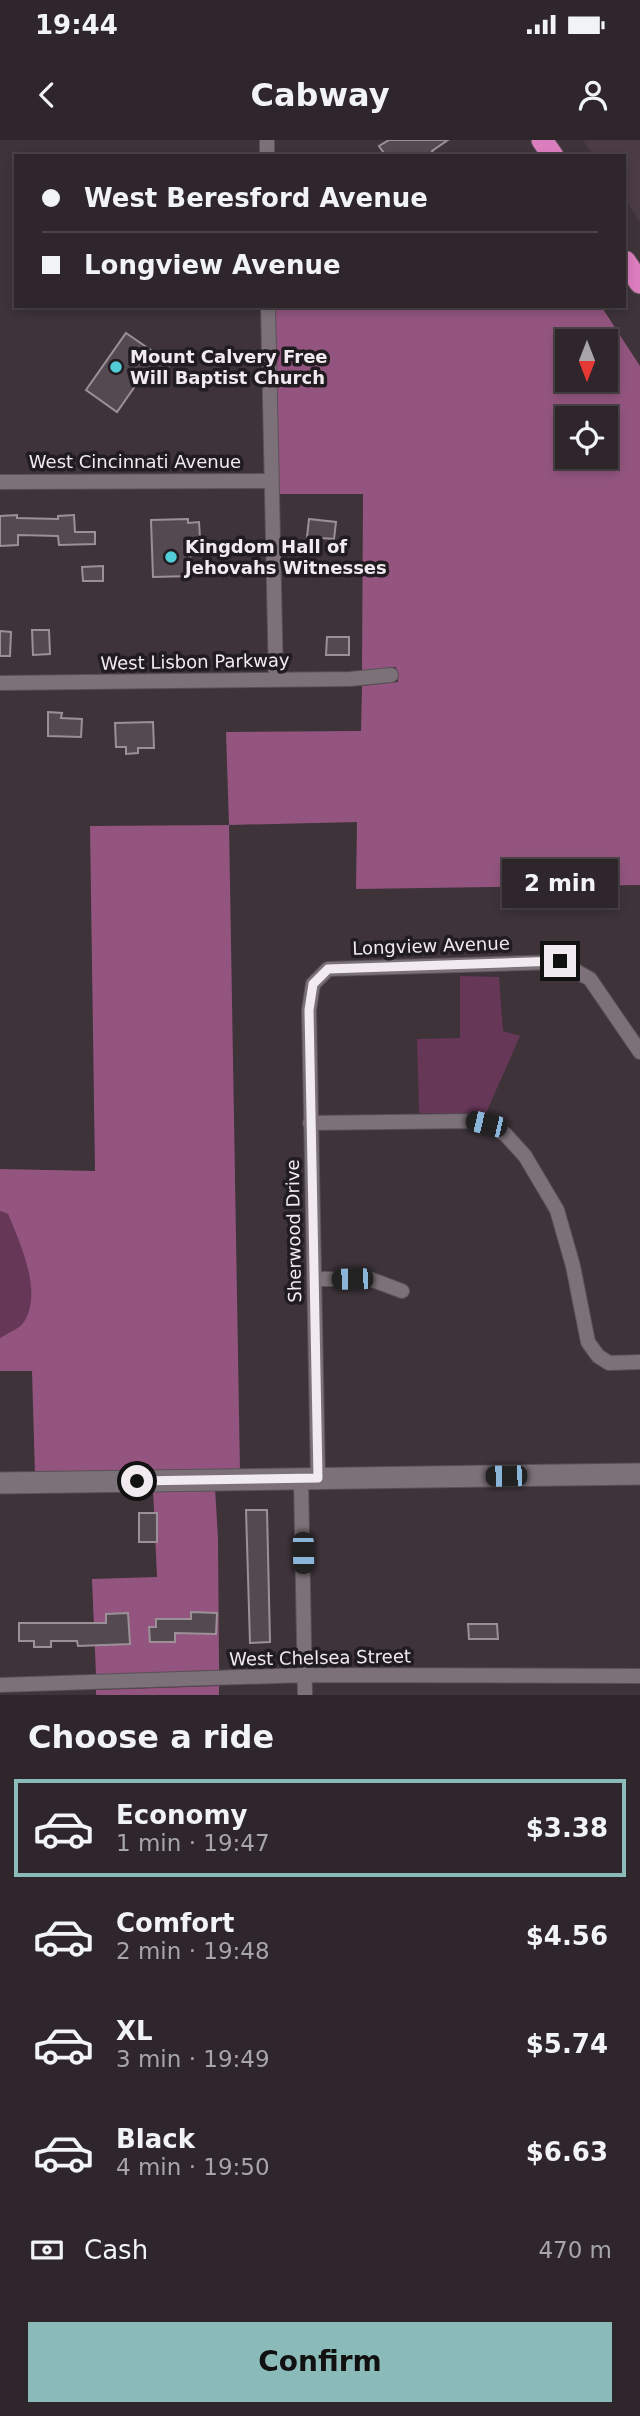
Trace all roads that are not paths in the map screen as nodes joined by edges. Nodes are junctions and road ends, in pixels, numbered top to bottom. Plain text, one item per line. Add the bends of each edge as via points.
1 (626, 262) edge
2 (639, 281) edge
3 (268, 308) edge
4 (271, 481) junction
5 (0, 482) edge
6 (391, 675) dead end
7 (276, 680) junction
8 (0, 683) edge
9 (313, 984) joint
10 (640, 1052) edge
11 (310, 1123) junction
12 (314, 1279) junction
13 (402, 1291) dead end
14 (640, 1362) edge
15 (640, 1474) edge
16 (310, 1478) junction
17 (0, 1483) edge
18 (305, 1675) junction
19 (640, 1676) edge
20 (0, 1685) edge
21 (305, 1695) edge

1 - 2 highway
3 - 4 street
4 - 5 street, West Cincinnati Avenue
4 - 7 street
6 - 7 street, West Lisbon Parkway
7 - 8 street, West Lisbon Parkway
9 - 10 street, Longview Avenue via 328,969 560,961 590,978
9 - 11 street, Sherwood Drive
11 - 12 street, Sherwood Drive
11 - 14 street via 469,1121 505,1134 525,1156 557,1210 588,1342 609,1363
12 - 13 street via 370,1279
12 - 16 street, Sherwood Drive
15 - 16 street
16 - 17 street
16 - 18 street, Sherwood Drive
18 - 19 street, West Chelsea Street
18 - 20 street, West Chelsea Street
18 - 21 street, Sherwood Drive

